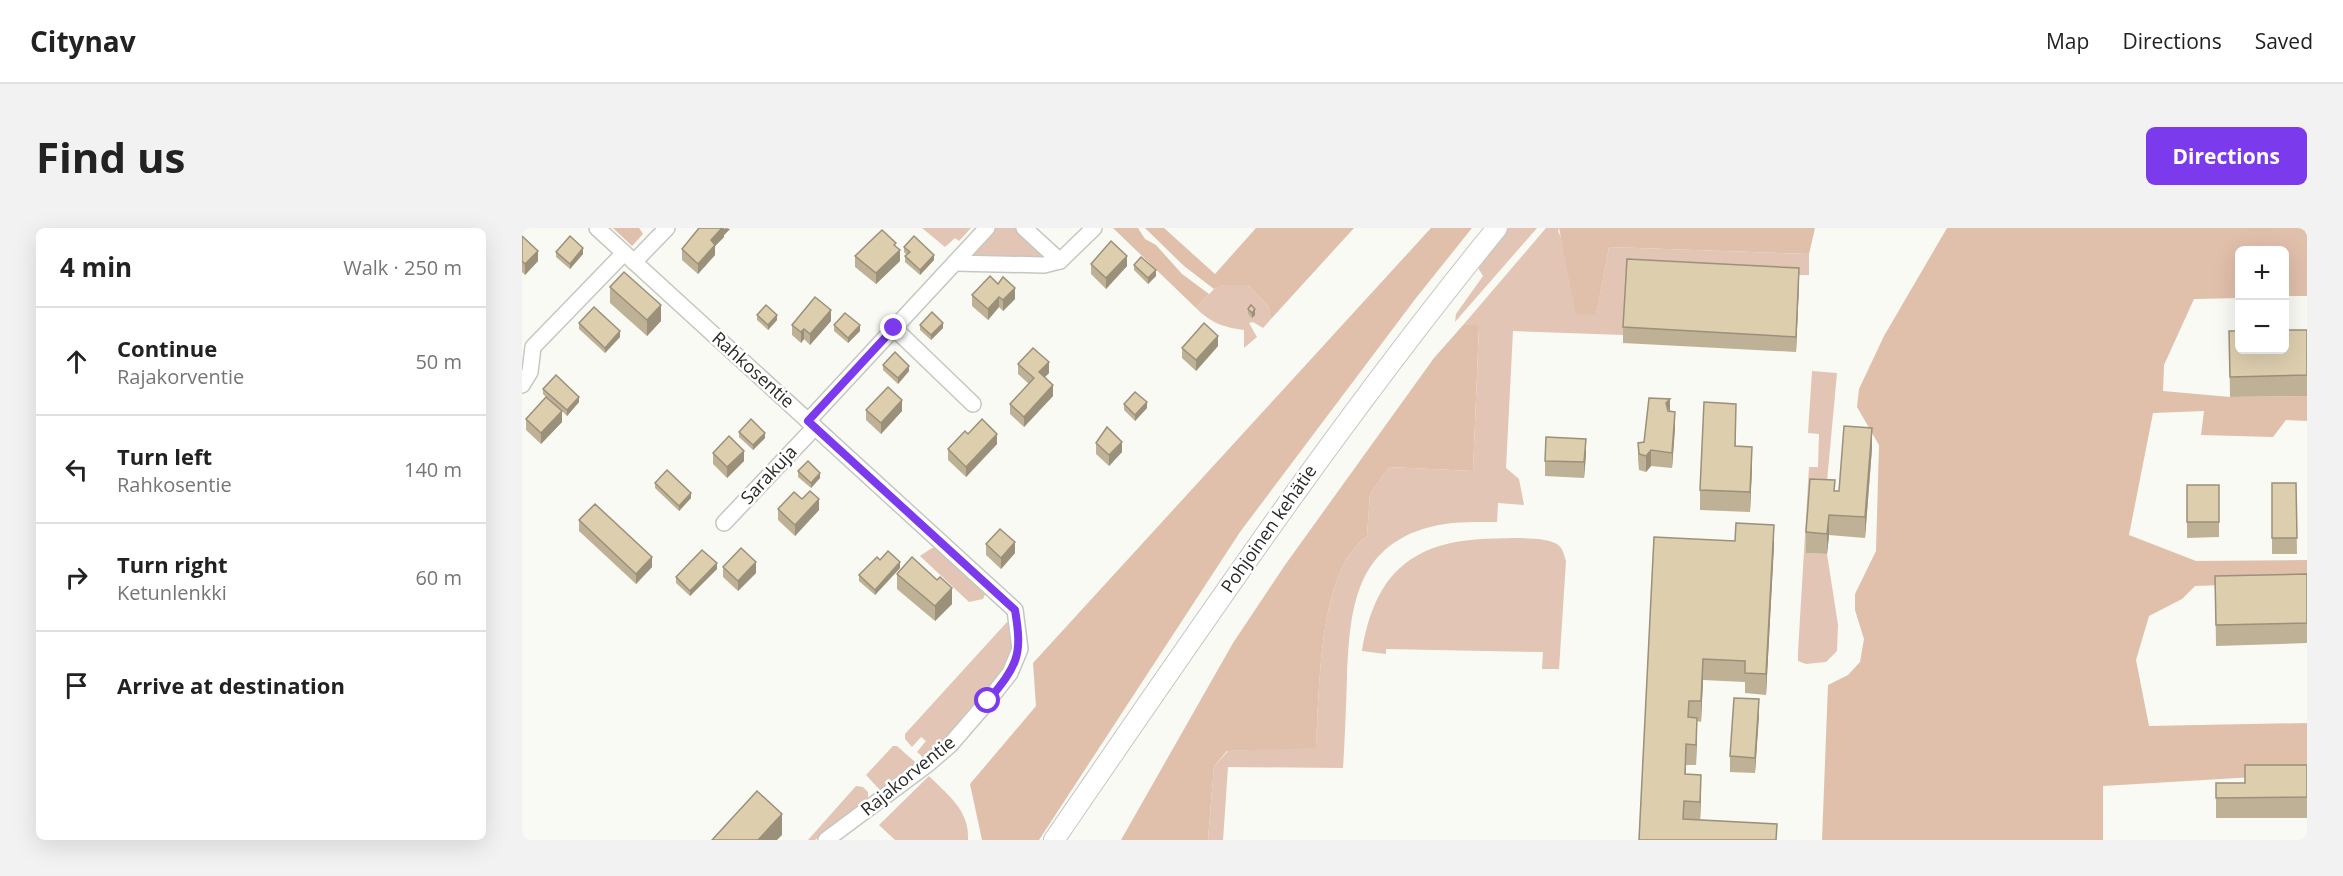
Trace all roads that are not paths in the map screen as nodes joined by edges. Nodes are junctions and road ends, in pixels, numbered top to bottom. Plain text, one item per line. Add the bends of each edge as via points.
1 (597, 228) edge
2 (667, 228) edge
3 (987, 228) edge
4 (1024, 228) edge
5 (1094, 228) edge
6 (1497, 228) edge
7 (629, 257) junction
8 (1060, 261) junction
9 (955, 263) junction
10 (894, 328) junction
11 (528, 346) edge
12 (522, 385) edge
13 (972, 404) dead end
14 (812, 424) junction
15 (724, 523) dead end
16 (1015, 610) joint
17 (826, 840) edge
18 (1054, 840) edge

1 - 7 street, Rahkosentie
2 - 7 street
3 - 9 street, Sarakuja
4 - 8 street
5 - 8 street
6 - 18 main road, Pohjoinen kehätie via 1398,352 1283,508
7 - 11 street
7 - 14 street, Rahkosentie
8 - 9 street via 1044,265
9 - 10 street, Sarakuja
10 - 13 street
10 - 14 street, Sarakuja
11 - 12 street via 530,372
14 - 15 street, Sarakuja
14 - 16 street, Rahkosentie
16 - 17 street, Rajakorventie via 1020,649 1010,674 988,701 928,764

